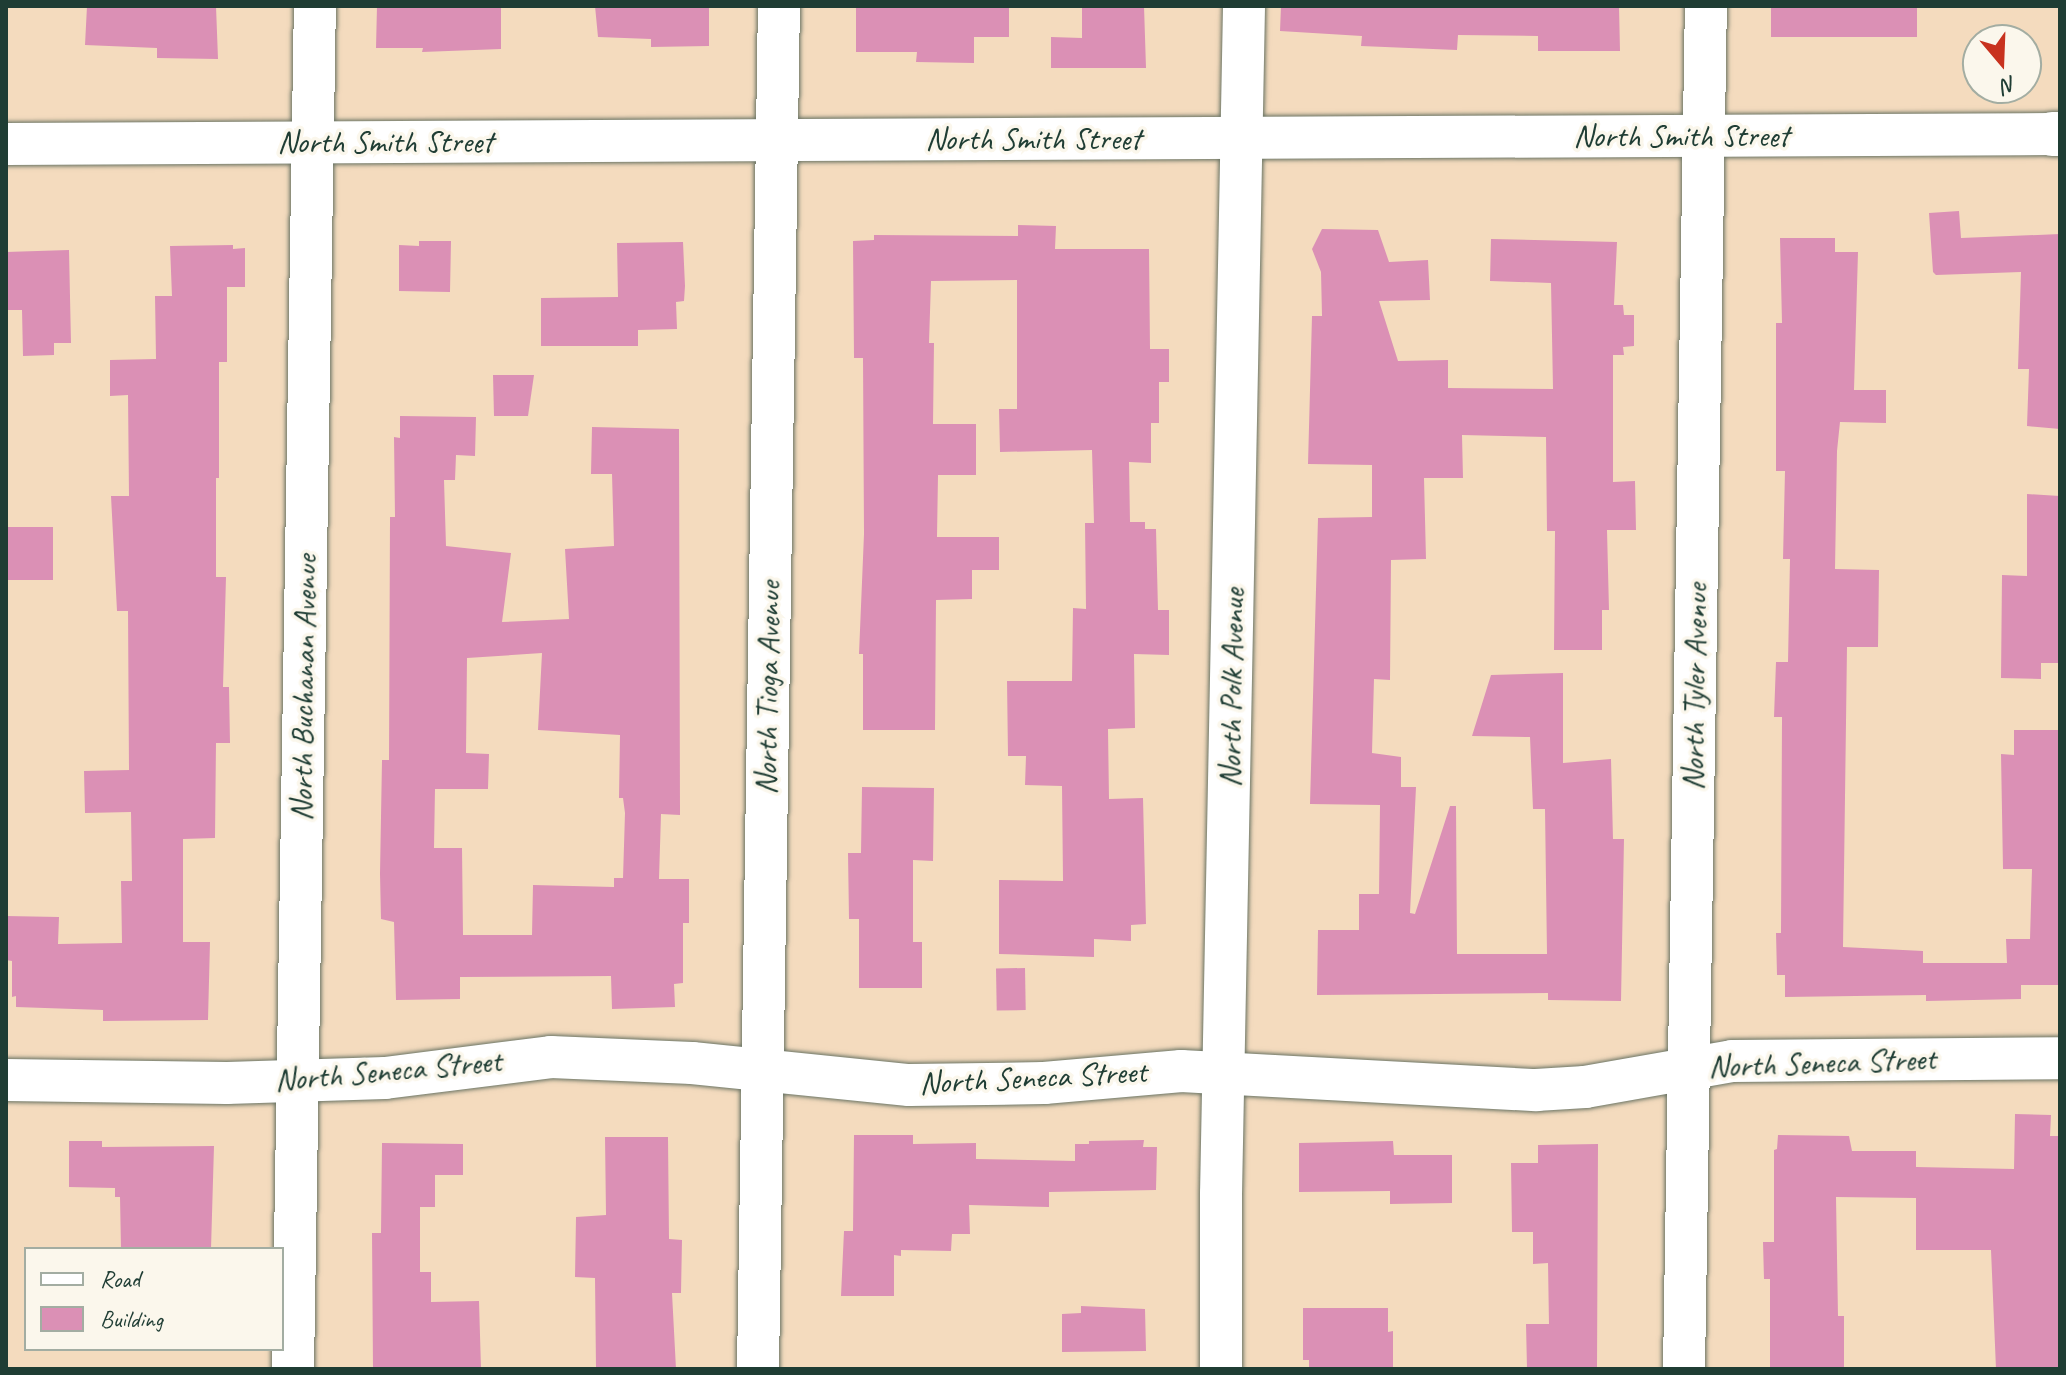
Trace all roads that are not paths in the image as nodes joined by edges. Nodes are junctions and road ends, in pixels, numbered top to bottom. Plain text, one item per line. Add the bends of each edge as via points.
1 (315, 6) edge
2 (779, 6) edge
3 (1244, 6) edge
4 (1706, 6) edge
5 (2056, 134) edge
6 (1704, 136) junction
7 (1240, 138) junction
8 (777, 140) junction
9 (313, 143) junction
10 (6, 144) edge
11 (2060, 1058) edge
12 (1688, 1068) junction
13 (763, 1069) junction
14 (1226, 1073) junction
15 (6, 1080) edge
16 (299, 1081) junction
17 (293, 1369) edge
18 (758, 1369) edge
19 (1221, 1369) edge
20 (1684, 1369) edge

1 - 9 street, North Buchanan Avenue
2 - 8 street, North Tioga Avenue
3 - 7 street, North Polk Avenue
4 - 6 street, North Tyler Avenue
5 - 6 street, North Smith Street
6 - 7 street, North Smith Street
6 - 12 street, North Tyler Avenue
7 - 8 street, North Smith Street
7 - 14 street, North Polk Avenue
8 - 9 street, North Smith Street
8 - 13 street, North Tioga Avenue
9 - 10 street, North Smith Street
9 - 16 street, North Buchanan Avenue
11 - 12 street, North Seneca Street via 1732,1061
12 - 14 street, North Seneca Street via 1585,1087 1536,1090
12 - 20 street, North Tyler Avenue
13 - 14 street, North Seneca Street via 909,1085
13 - 16 street, North Seneca Street via 551,1057 398,1077
13 - 18 street, North Tioga Avenue
14 - 19 street, North Polk Avenue
15 - 16 street, North Seneca Street
16 - 17 street, North Buchanan Avenue

